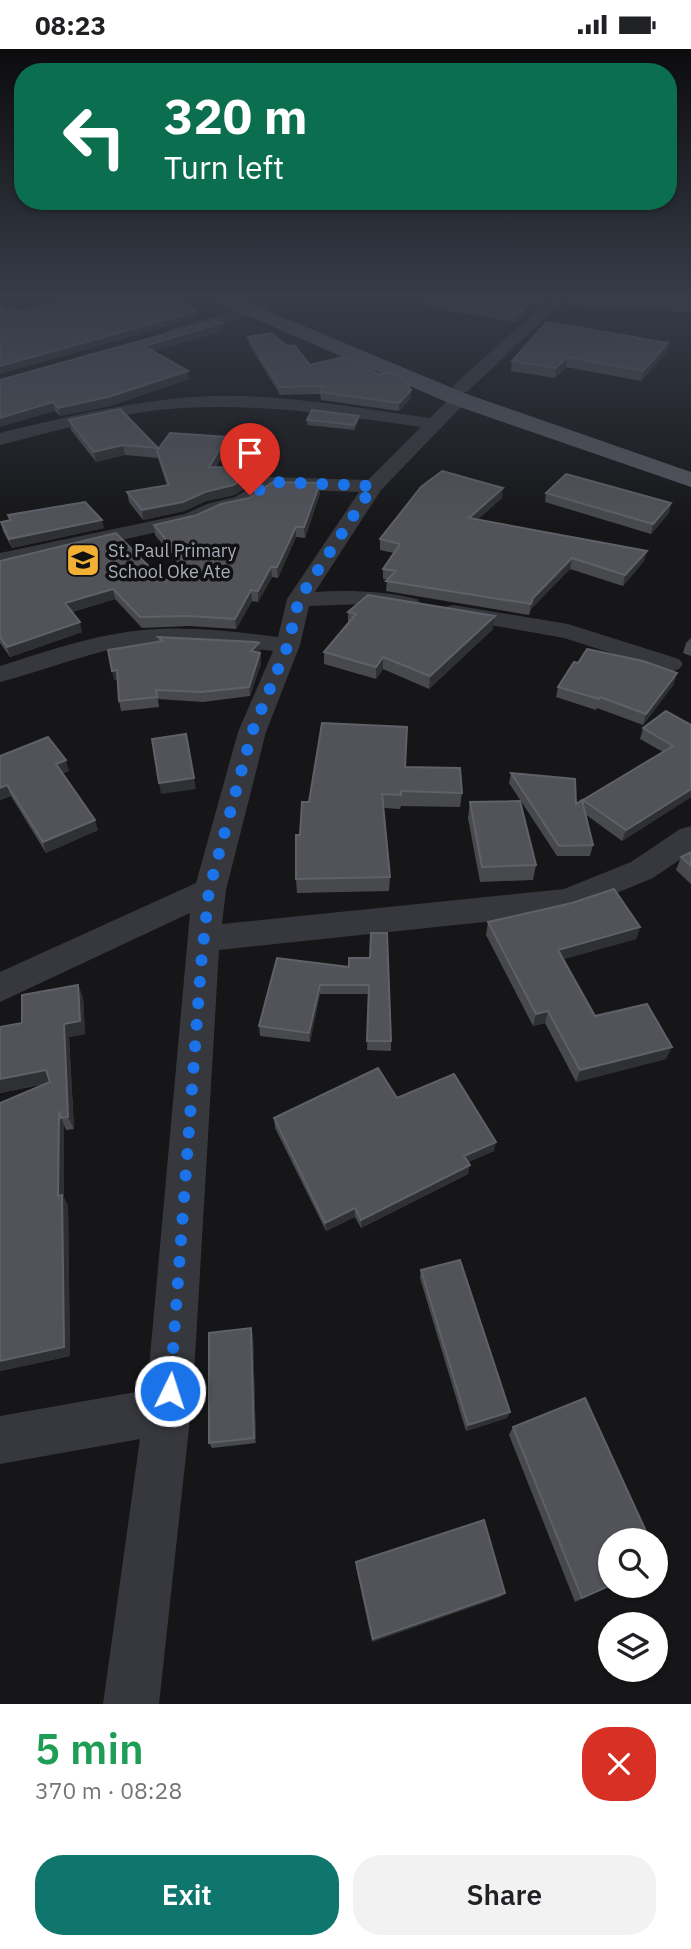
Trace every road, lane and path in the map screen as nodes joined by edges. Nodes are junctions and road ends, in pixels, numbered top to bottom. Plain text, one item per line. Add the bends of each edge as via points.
1 (390, 373) edge
2 (483, 373) edge
3 (452, 404) junction
4 (0, 439) edge
5 (691, 472) edge
6 (691, 480) edge
7 (373, 486) junction
8 (0, 560) edge
9 (299, 599) junction
10 (288, 645) junction
11 (670, 664) dead end
12 (0, 674) edge
13 (691, 837) edge
14 (209, 890) junction
15 (203, 939) junction
16 (0, 988) edge
17 (168, 1410) junction
18 (0, 1440) edge
19 (131, 1704) edge

1 - 3 main road
2 - 3 street
3 - 4 street via 204,402 147,408
3 - 5 main road
3 - 6 main road
3 - 7 street
7 - 8 street via 269,483 242,501 191,519
7 - 9 street
9 - 10 street
9 - 11 street via 364,597 568,631
10 - 12 street via 192,635 137,638
10 - 14 street via 252,732
13 - 15 street via 642,870 568,901
14 - 15 street
14 - 16 street
15 - 17 street
17 - 18 street
17 - 19 street

